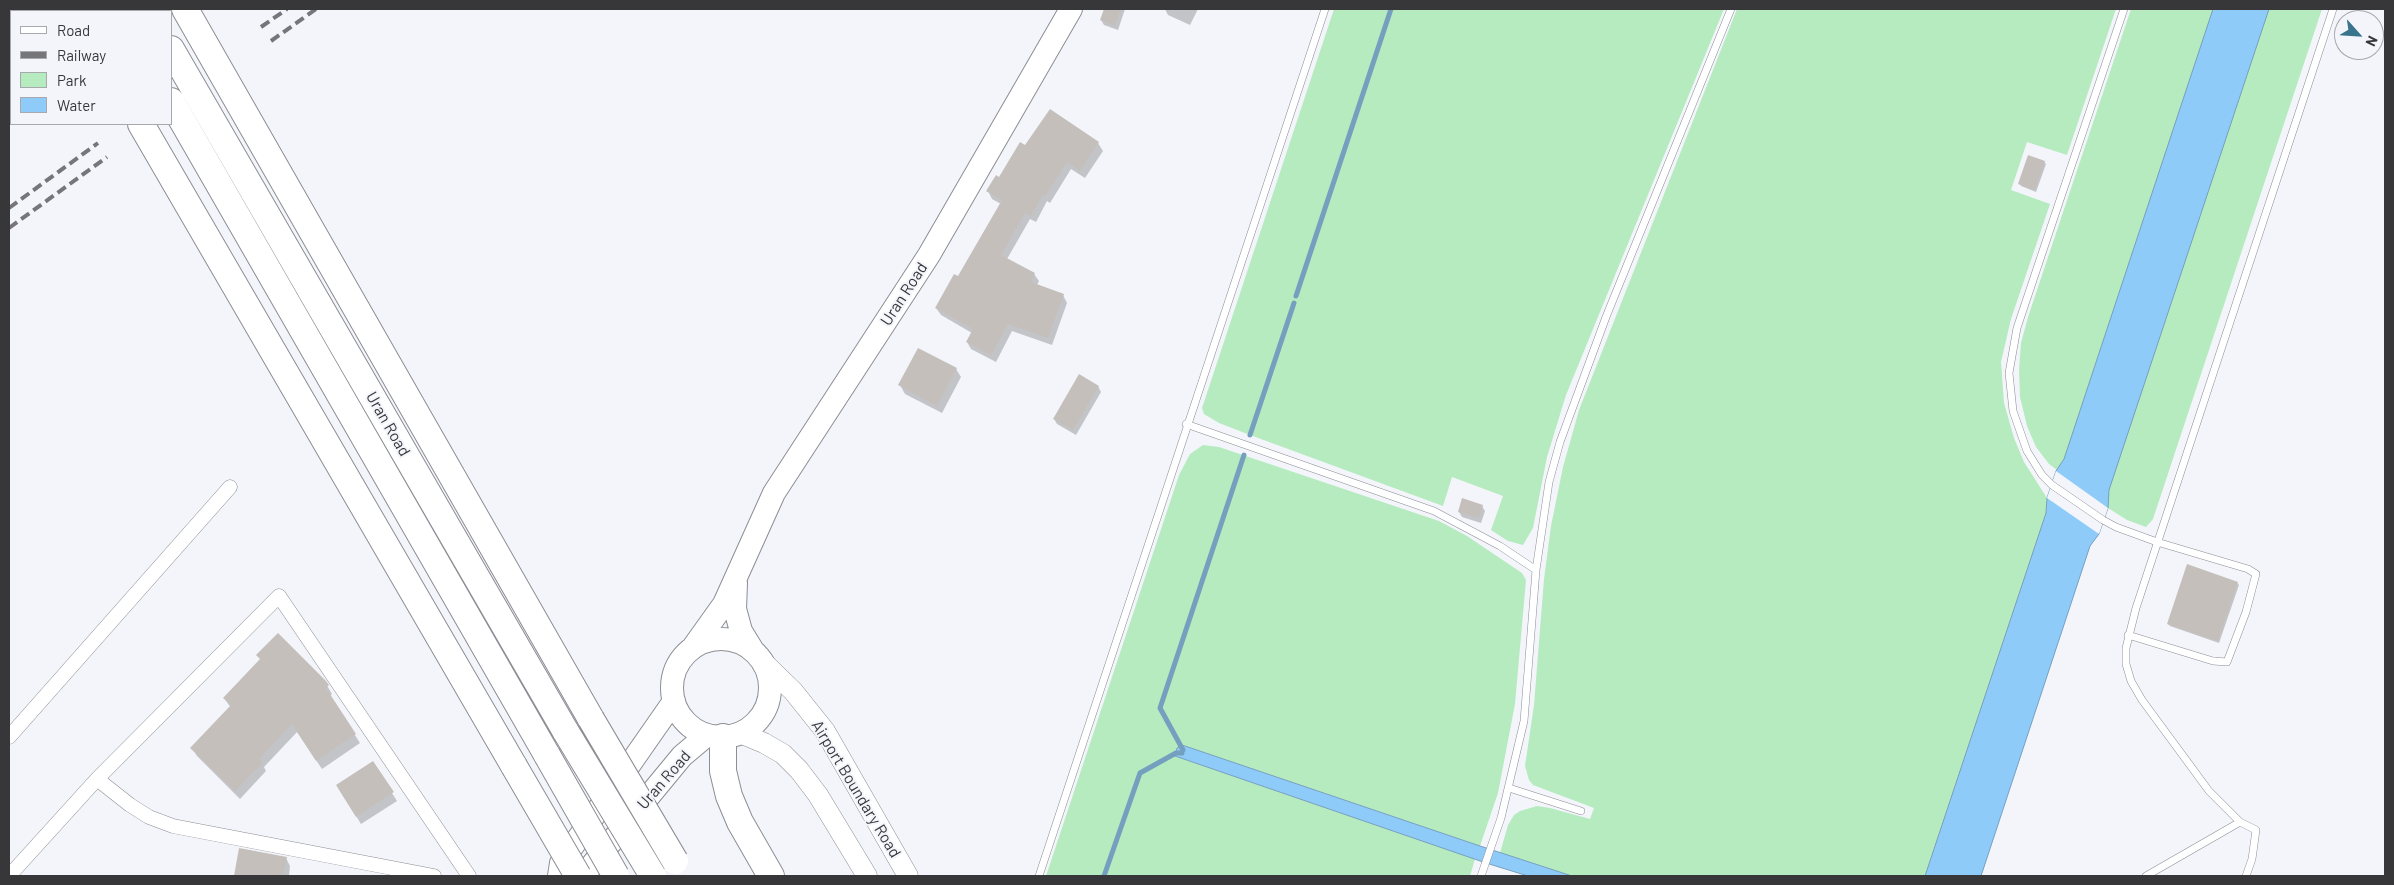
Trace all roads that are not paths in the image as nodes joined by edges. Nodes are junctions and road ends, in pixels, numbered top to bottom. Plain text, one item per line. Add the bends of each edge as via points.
1 (185, 9) edge
2 (1070, 9) edge
3 (1324, 9) edge
4 (1730, 9) edge
5 (2124, 9) edge
6 (2333, 9) edge
7 (172, 51) edge
8 (172, 103) edge
9 (142, 125) edge
10 (1186, 424) junction
11 (230, 486) dead end
12 (2157, 542) junction
13 (1536, 570) junction
14 (736, 577) junction
15 (2128, 635) junction
16 (694, 646) junction
17 (757, 655) junction
18 (674, 701) junction
19 (723, 735) junction
20 (9, 737) edge
21 (97, 779) junction
22 (1509, 788) junction
23 (1581, 811) dead end
24 (2240, 822) junction
25 (680, 869) edge
26 (9, 876) edge
27 (434, 876) edge
28 (470, 876) edge
29 (559, 876) edge
30 (578, 876) edge
31 (583, 876) edge
32 (616, 876) edge
33 (653, 876) edge
34 (771, 876) edge
35 (867, 876) edge
36 (908, 876) edge
37 (1038, 876) edge
38 (1481, 876) edge
39 (2146, 876) edge
40 (2246, 876) edge

1 - 25 highway, bridge
2 - 14 main road, Uran Road via 929,255 774,493
3 - 10 lane
4 - 13 lane via 1565,425 1550,482
5 - 12 lane via 2018,328 2011,353 2010,389 2017,424 2035,466 2052,485 2116,528
6 - 12 lane
7 - 33 highway, Uran Road, bridge via 566,732
8 - 32 highway, Uran Road, bridge
9 - 30 highway, bridge
10 - 13 lane via 1434,511 1500,546
10 - 37 lane
11 - 20 street
12 - 15 lane
12 - 15 lane via 2256,574 2246,612 2227,662 2213,661
13 - 22 lane via 1524,720
14 - 16 main road, Uran Road via 724,604
14 - 17 main road, Uran Road via 735,609 741,631
15 - 24 lane via 2126,664 2142,700 2209,791
16 - 17 main road via 708,640 723,639 738,642
16 - 18 main road via 682,657 675,670
17 - 19 main road via 769,677 770,694 765,710 754,724
17 - 36 street, Airport Boundary Road via 793,691 825,731
18 - 19 main road via 680,715 692,728
18 - 29 main road, Uran Road via 561,862
19 - 31 main road, Uran Road via 682,756
19 - 34 highway via 723,772 729,796
19 - 35 street via 770,747 800,770
21 - 26 street
21 - 27 street via 143,813 173,826
21 - 28 street via 279,596
22 - 23 lane
22 - 38 lane
24 - 39 lane
24 - 40 lane via 2256,830

